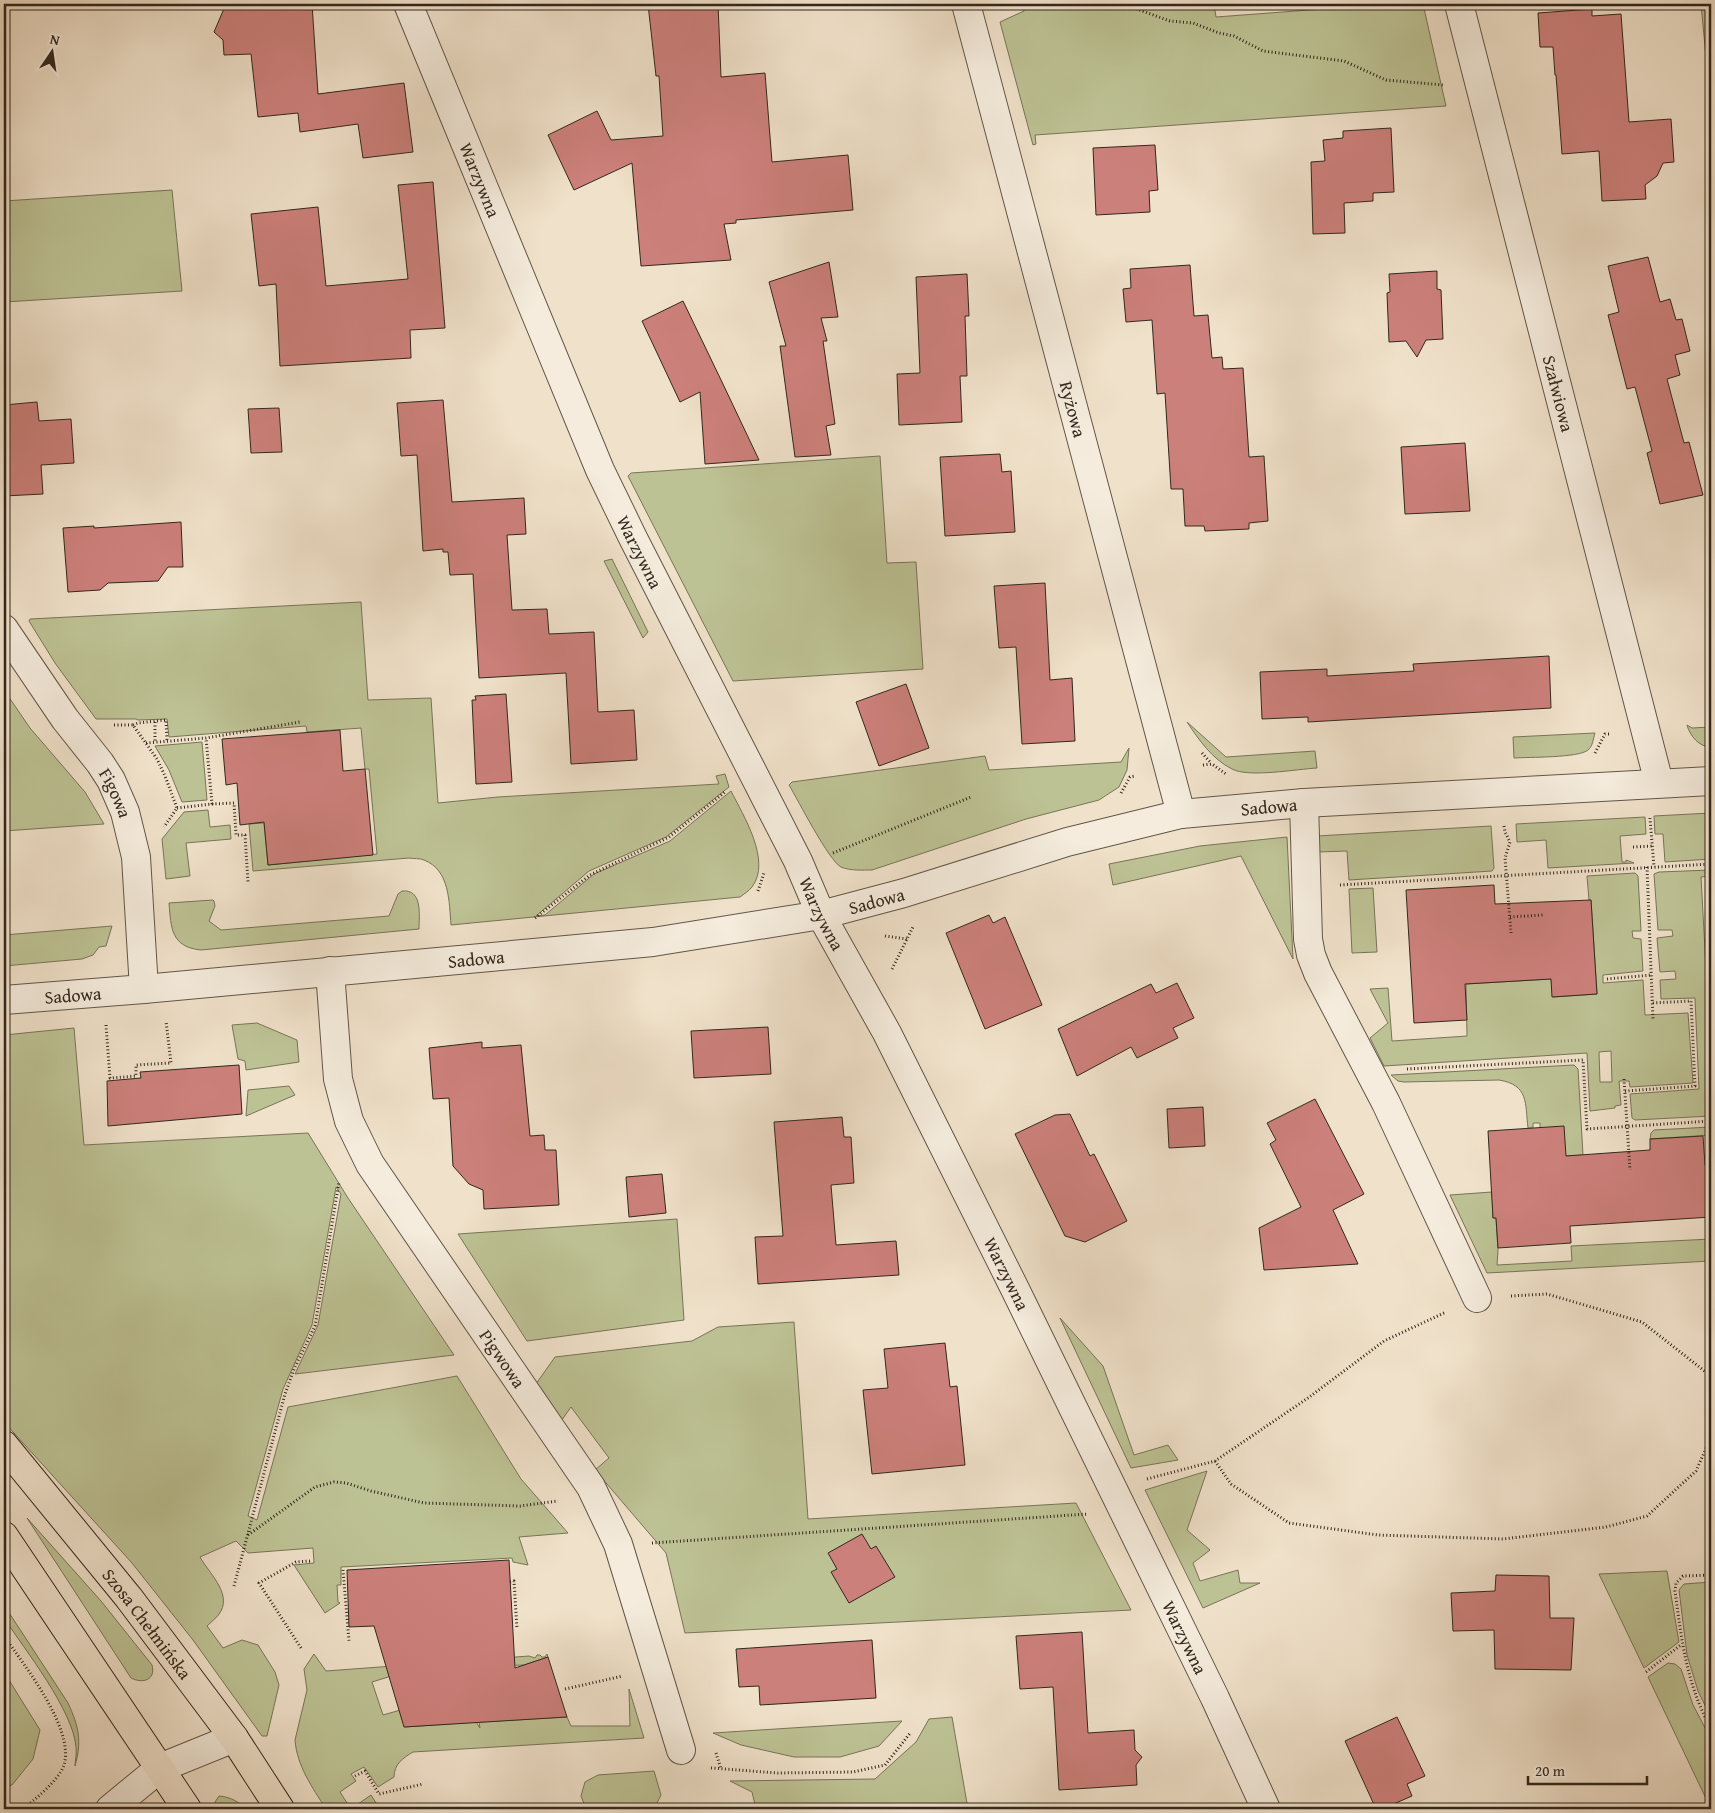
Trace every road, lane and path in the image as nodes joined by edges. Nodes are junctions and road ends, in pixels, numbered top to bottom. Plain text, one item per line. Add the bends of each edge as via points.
1 (408, 4) edge
2 (966, 4) edge
3 (1123, 4) edge
4 (1459, 4) edge
5 (1449, 86) dead end
6 (4, 629) edge
7 (155, 722) junction
8 (300, 722) dead end
9 (132, 725) dead end
10 (1646, 733) junction
11 (206, 738) junction
12 (167, 741) junction
13 (155, 742) junction
14 (146, 743) dead end
15 (1590, 757) dead end
16 (1169, 770) junction
17 (1232, 778) dead end
18 (1711, 781) edge
19 (1659, 783) junction
20 (728, 789) dead end
21 (971, 797) dead end
22 (1118, 797) dead end
23 (1304, 803) junction
24 (212, 804) junction
25 (178, 808) dead end
26 (1649, 810) dead end
27 (1181, 814) junction
28 (1504, 825) dead end
29 (1653, 846) junction
30 (1633, 847) dead end
31 (792, 849) junction
32 (1711, 864) edge
33 (1647, 867) junction
34 (1654, 867) junction
35 (1506, 875) junction
36 (248, 882) dead end
37 (1349, 884) dead end
38 (755, 895) dead end
39 (820, 915) junction
40 (1544, 915) dead end
41 (1510, 917) junction
42 (532, 920) dead end
43 (916, 922) dead end
44 (1511, 932) dead end
45 (885, 936) dead end
46 (907, 939) junction
47 (330, 971) junction
48 (1651, 975) junction
49 (888, 977) dead end
50 (1607, 979) dead end
51 (144, 989) junction
52 (4, 1000) edge
53 (1652, 1003) junction
54 (166, 1019) dead end
55 (1653, 1020) dead end
56 (106, 1024) dead end
57 (1406, 1069) dead end
58 (1624, 1078) dead end
59 (1625, 1091) junction
60 (1711, 1121) edge
61 (1627, 1127) junction
62 (1630, 1170) dead end
63 (340, 1180) dead end
64 (1477, 1298) junction
65 (1711, 1403) edge
66 (1711, 1437) edge
67 (4, 1445) edge
68 (1215, 1461) junction
69 (591, 1487) junction
70 (1112, 1488) junction
71 (1088, 1514) dead end
72 (247, 1535) junction
73 (4, 1536) edge
74 (618, 1544) junction
75 (311, 1561) dead end
76 (343, 1570) dead end
77 (1711, 1575) edge
78 (510, 1582) dead end
79 (234, 1586) dead end
80 (517, 1629) dead end
81 (4, 1636) edge
82 (349, 1640) dead end
83 (1682, 1644) junction
84 (301, 1648) dead end
85 (1646, 1672) dead end
86 (587, 1683) dead end
87 (565, 1689) dead end
88 (1711, 1729) edge
89 (911, 1732) dead end
90 (234, 1738) junction
91 (680, 1750) dead end
92 (160, 1768) junction
93 (703, 1768) dead end
94 (355, 1776) dead end
95 (423, 1784) dead end
96 (22, 1809) edge
97 (110, 1809) edge
98 (187, 1809) edge
99 (280, 1809) edge
100 (1266, 1809) edge

1 - 31 street, Warzywna via 600,470
2 - 16 street, Ryżowa
3 - 5 path via 1170,21 1193,23 1234,36 1263,51 1344,61 1386,80
4 - 10 street, Szałwiowa
6 - 51 street, Figowa via 65,719 100,762 125,812 136,857
7 - 9 path
7 - 12 path via 166,720
7 - 13 path
8 - 11 path
10 - 15 path via 1605,734
10 - 19 street, Szałwiowa
11 - 12 path
11 - 24 path
12 - 13 path
13 - 14 path
16 - 17 path via 1212,764
16 - 22 path via 1130,777
16 - 27 street, Ryżowa
18 - 19 street, Sadowa
19 - 23 street, Sadowa
20 - 42 path via 669,837 590,875
21 - 31 path via 823,857 816,845
23 - 27 street, Sadowa
23 - 64 street via 1311,955 1386,1103
24 - 25 path
24 - 36 path via 234,803 236,835 245,835
26 - 29 path
27 - 39 street, Sadowa via 1067,842 904,893
28 - 35 path via 1510,842 1505,858
29 - 30 path
29 - 34 path
31 - 38 path via 767,854 763,880
31 - 39 street, Warzywna
32 - 34 path
33 - 34 path
33 - 35 path
33 - 48 path
35 - 37 path
35 - 41 path
39 - 47 street, Sadowa via 653,942
39 - 70 street, Warzywna via 892,1042
40 - 41 path
41 - 44 path
43 - 46 path
45 - 46 path
46 - 49 path
47 - 51 street, Sadowa
47 - 69 street, Pigwowa via 338,1079 350,1121 370,1164
48 - 50 path
48 - 53 path
51 - 52 street, Sadowa
53 - 55 path
53 - 59 path via 1691,1001 1695,1086
54 - 56 path via 171,1063 136,1065 136,1076 110,1078
57 - 61 path via 1583,1060 1587,1129
58 - 59 path
59 - 61 path
60 - 61 path
61 - 62 path
63 - 72 path via 315,1326 285,1394
64 - 65 path via 1547,1294 1642,1322 1707,1372
64 - 68 path via 1384,1340 1308,1398
66 - 68 path via 1696,1471 1647,1516 1606,1527 1504,1539 1378,1535 1289,1522 1231,1484
67 - 90 main road, Szosa Chełmińska via 129,1598
68 - 70 path
69 - 72 path via 563,1500 520,1506 424,1503 334,1482 315,1487
69 - 74 street, Pigwowa
70 - 100 street, Warzywna
71 - 74 path
72 - 79 path
73 - 92 main road
74 - 91 street, Pigwowa
75 - 84 path via 296,1562 259,1582
76 - 82 path
77 - 83 path via 1682,1576 1676,1584
78 - 80 path via 514,1580
81 - 96 path via 45,1697 59,1722 65,1744 64,1766 38,1798
83 - 85 path
83 - 88 path via 1693,1688
86 - 87 path
89 - 93 path via 885,1765 853,1772 778,1773
90 - 92 street
90 - 99 main road, Szosa Chełmińska
92 - 97 street
92 - 98 main road
94 - 95 path via 365,1772 379,1794

